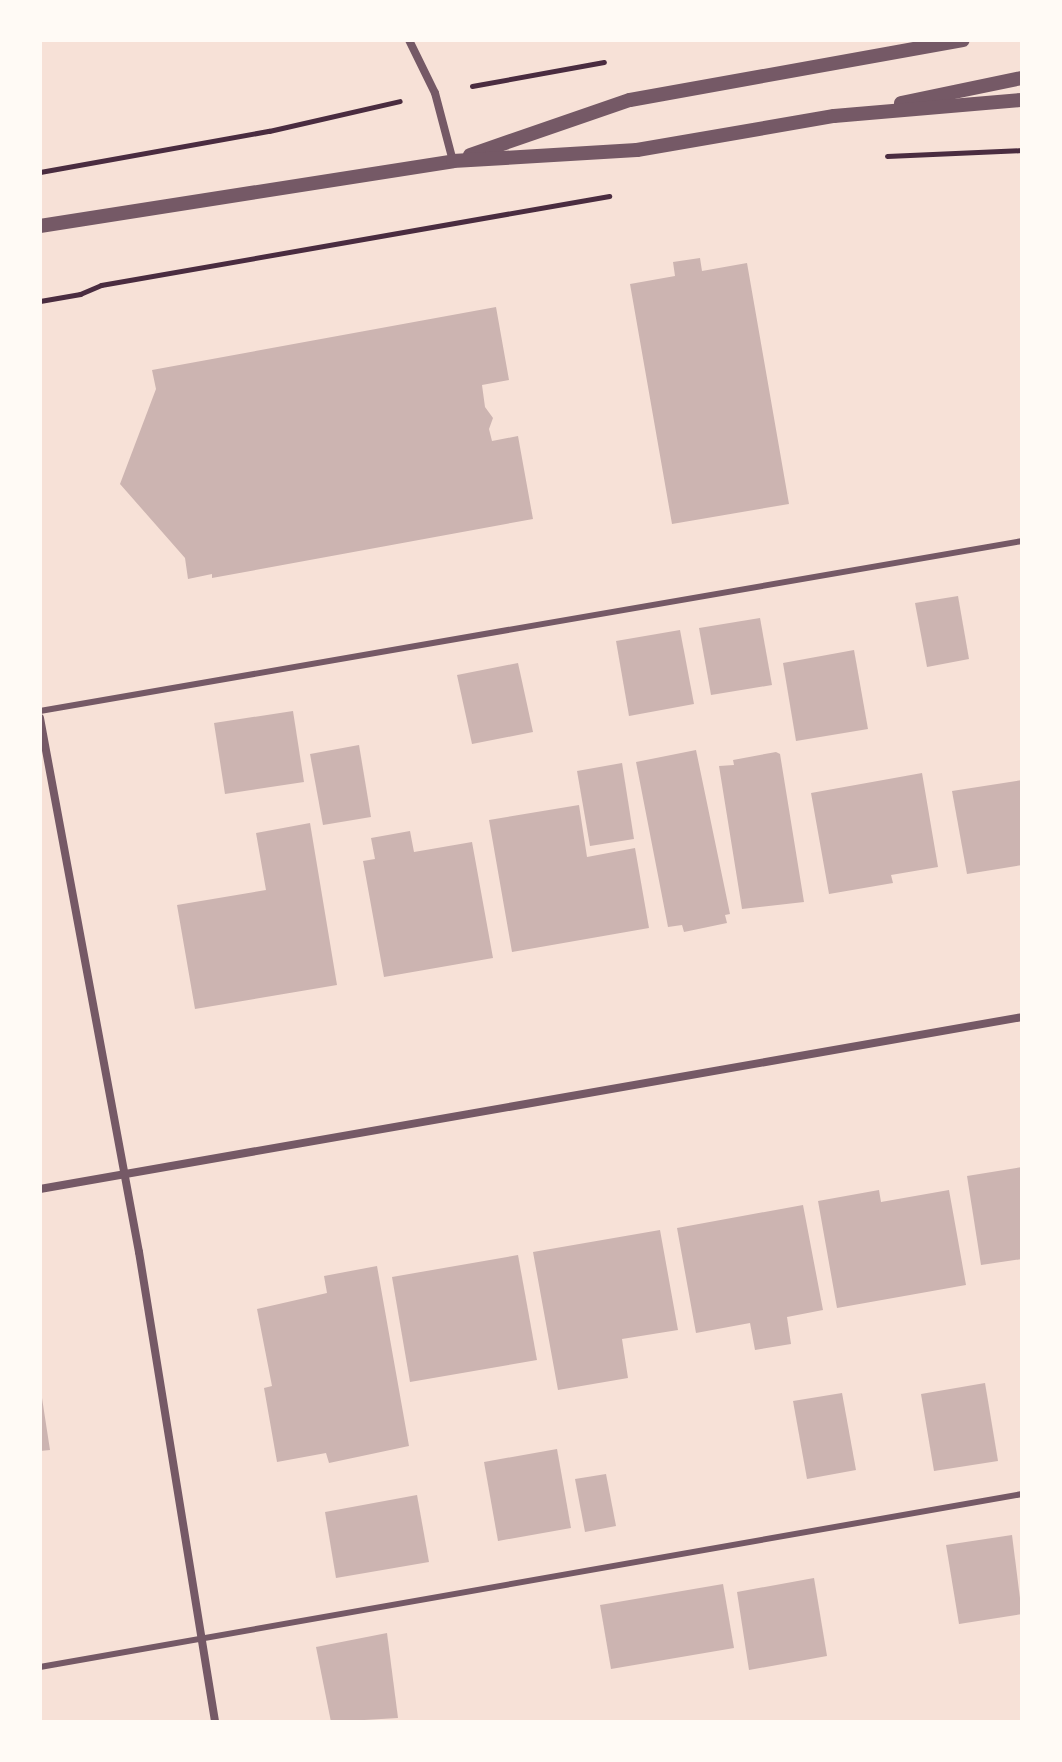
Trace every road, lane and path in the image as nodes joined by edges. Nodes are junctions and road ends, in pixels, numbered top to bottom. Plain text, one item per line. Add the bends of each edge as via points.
1 (409, 40) edge
2 (963, 40) edge
3 (1022, 78) edge
4 (1022, 100) edge
5 (349, 113) dead end
6 (834, 116) junction
7 (1022, 150) edge
8 (880, 156) dead end
9 (453, 161) junction
10 (40, 172) edge
11 (617, 195) dead end
12 (40, 226) edge
13 (40, 301) edge
14 (1022, 541) edge
15 (40, 711) edge
16 (40, 718) edge
17 (1022, 1017) edge
18 (124, 1174) junction
19 (40, 1189) edge
20 (1022, 1494) edge
21 (199, 1638) junction
22 (40, 1667) edge
23 (215, 1722) edge

1 - 9 street via 435,93
2 - 9 street via 630,100
3 - 6 street
4 - 6 street
5 - 10 path
6 - 9 street via 637,150
7 - 8 path
9 - 12 street
11 - 13 path via 101,285
14 - 15 lane
16 - 18 street
17 - 18 street
18 - 19 street
18 - 21 street
20 - 21 lane
21 - 22 lane
21 - 23 street

